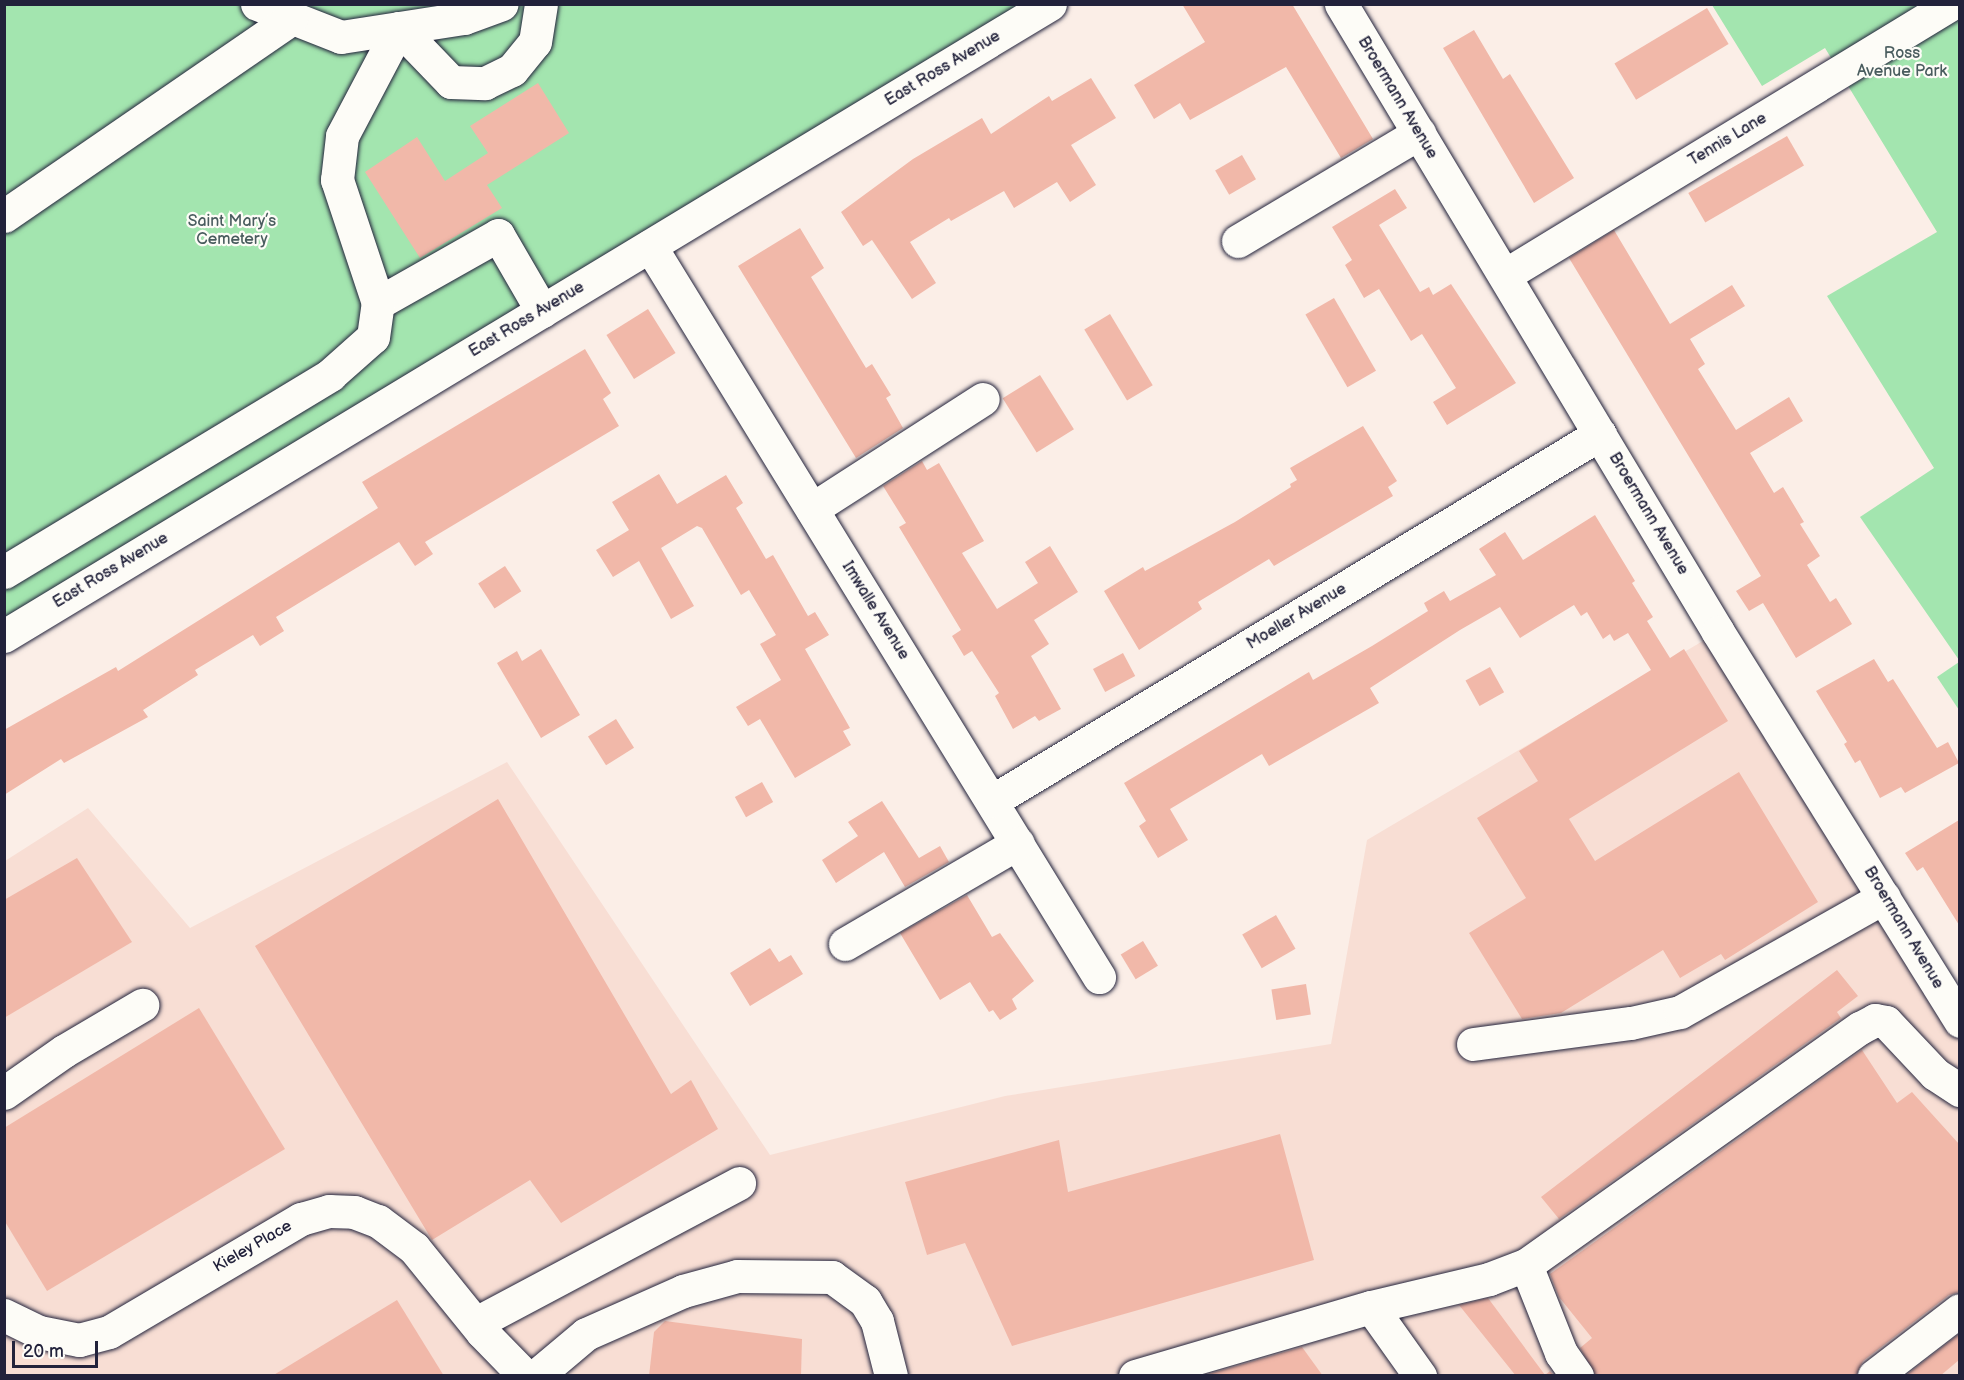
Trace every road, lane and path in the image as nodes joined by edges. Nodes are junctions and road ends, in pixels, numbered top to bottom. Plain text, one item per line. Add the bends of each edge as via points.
1 (257, 4) edge
2 (502, 4) edge
3 (541, 4) edge
4 (1050, 4) edge
5 (1341, 4) edge
6 (1950, 4) edge
7 (291, 19) junction
8 (399, 28) junction
9 (1419, 133) junction
10 (4, 216) edge
11 (1238, 241) dead end
12 (650, 246) junction
13 (1505, 275) junction
14 (378, 303) junction
15 (542, 311) junction
16 (983, 399) dead end
17 (1600, 434) junction
18 (812, 509) junction
19 (4, 572) edge
20 (4, 636) edge
21 (993, 801) junction
22 (1018, 843) junction
23 (1884, 897) junction
24 (845, 944) dead end
25 (1098, 977) dead end
26 (142, 1005) dead end
27 (1959, 1021) edge
28 (1473, 1044) dead end
29 (1959, 1090) edge
30 (4, 1093) edge
31 (739, 1183) dead end
32 (1526, 1266) junction
33 (1371, 1307) junction
34 (1959, 1310) edge
35 (4, 1315) edge
36 (476, 1323) junction
37 (525, 1376) edge
38 (536, 1376) edge
39 (891, 1376) edge
40 (1135, 1376) edge
41 (1420, 1376) edge
42 (1577, 1376) edge
43 (1874, 1376) edge

1 - 7 street
2 - 8 street via 464,18
3 - 8 street via 535,42 512,70 484,83 451,82
4 - 12 street, East Ross Avenue
5 - 9 street, Broermann Avenue
6 - 13 street, Tennis Lane
7 - 8 street via 341,37
7 - 10 street
8 - 14 street via 342,135 337,180
9 - 11 street
9 - 13 street, Broermann Avenue
12 - 15 street, East Ross Avenue
12 - 18 street, Imwalle Avenue
13 - 17 street, Broermann Avenue
14 - 15 street via 498,235
14 - 19 street via 373,337 330,375
15 - 20 street, East Ross Avenue
16 - 18 street
17 - 21 street, Moeller Avenue
17 - 23 street, Broermann Avenue
18 - 21 street, Imwalle Avenue
21 - 22 street, Imwalle Avenue
22 - 24 street
22 - 25 street, Imwalle Avenue
23 - 27 street, Broermann Avenue
23 - 28 street via 1680,1012 1631,1023
26 - 30 street via 64,1051
29 - 32 street via 1935,1074 1886,1022 1875,1020
31 - 36 street
32 - 33 street via 1489,1279
32 - 42 street via 1561,1353
33 - 40 street
33 - 41 street
34 - 43 street
35 - 36 street, Kieley Place via 39,1332 79,1340 109,1332 283,1228 329,1211 354,1212 397,1233
36 - 37 street, Kieley Place
38 - 39 street via 586,1334 683,1291 737,1276 832,1277 865,1301 877,1321

